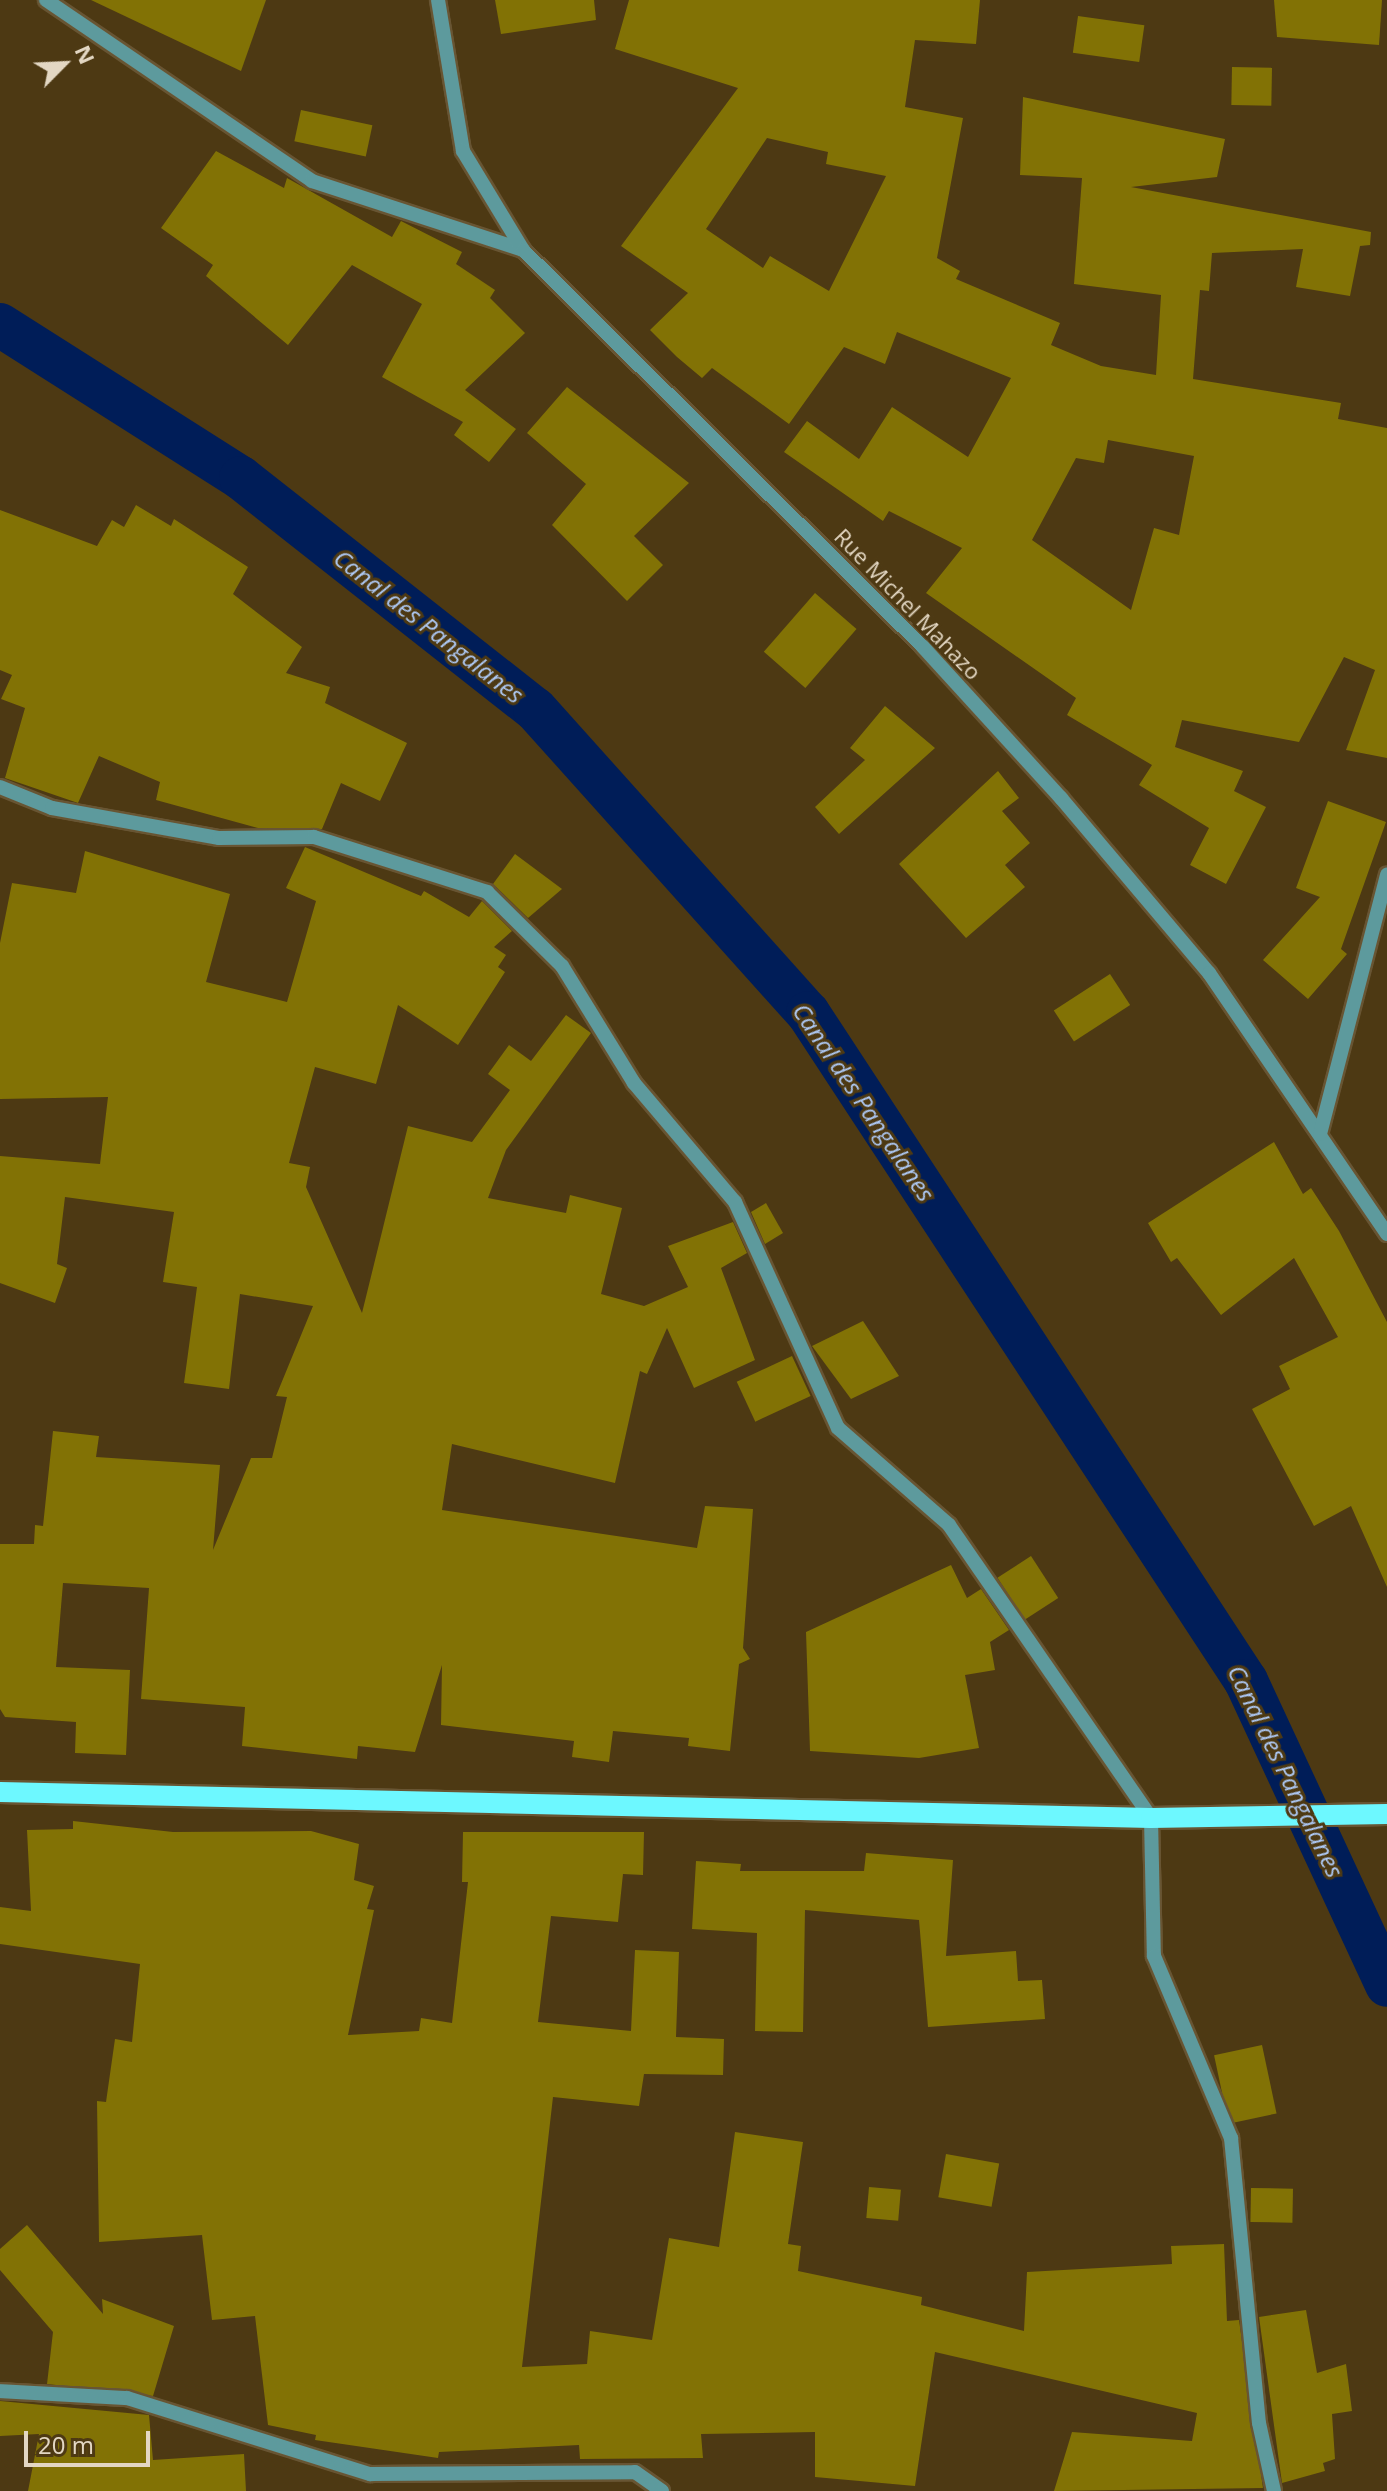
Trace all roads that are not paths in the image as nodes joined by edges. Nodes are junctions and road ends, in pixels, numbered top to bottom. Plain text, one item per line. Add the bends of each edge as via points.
1 (46, 0) edge
2 (438, 0) edge
3 (523, 250) junction
4 (0, 787) edge
5 (1387, 875) edge
6 (1320, 1134) junction
7 (1387, 1234) edge
8 (0, 1792) edge
9 (1387, 1814) edge
10 (1151, 1818) junction
11 (0, 2391) edge
12 (662, 2491) edge
13 (1274, 2491) edge

1 - 3 street via 312,181
2 - 3 street, Rue Michel Mahazo via 463,151
3 - 6 street, Rue Michel Mahazo via 923,647 1061,798 1209,973
4 - 10 street via 52,808 219,838 314,837 487,892 562,966 634,1083 735,1202 838,1428 949,1525
5 - 6 street
6 - 7 street, Rue Michel Mahazo
8 - 10 main road
9 - 10 main road
10 - 13 street via 1154,1956 1231,2138 1259,2423
11 - 12 street via 127,2398 370,2474 635,2472

